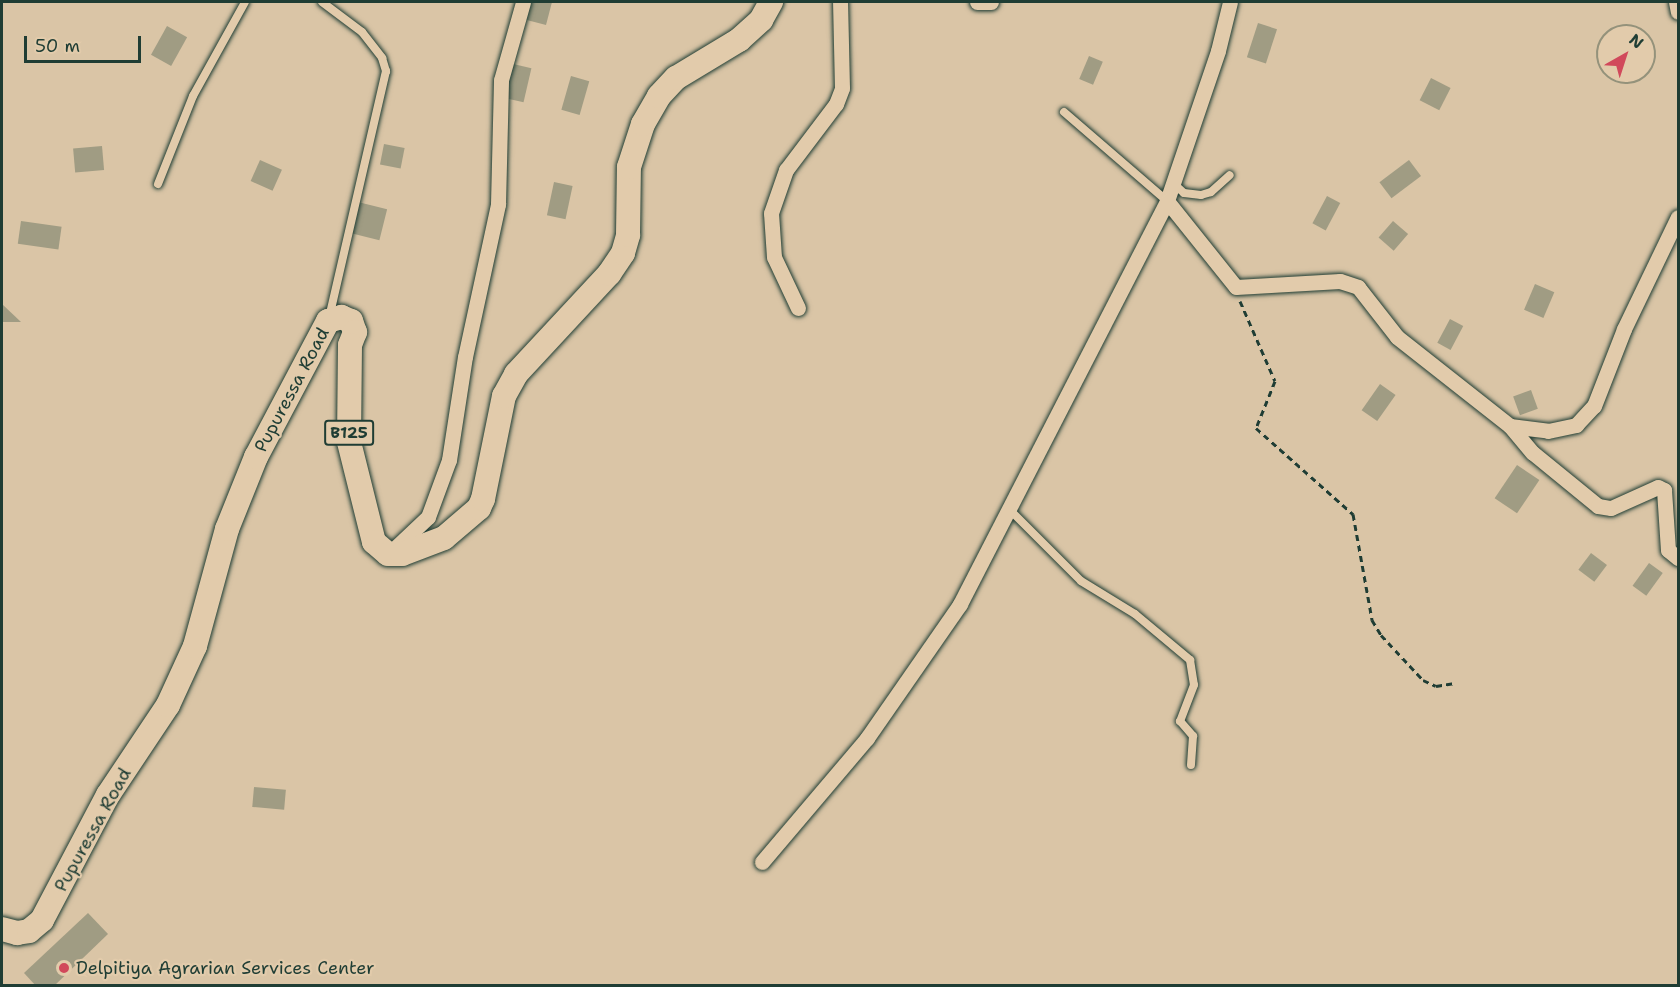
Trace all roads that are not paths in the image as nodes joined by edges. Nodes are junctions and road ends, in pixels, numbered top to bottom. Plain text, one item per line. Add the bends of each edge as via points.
1 (245, 2) edge
2 (322, 2) edge
3 (523, 2) edge
4 (771, 2) edge
5 (840, 2) edge
6 (977, 2) edge
7 (991, 2) edge
8 (1230, 2) edge
9 (1676, 2) edge
10 (1678, 12) edge
11 (1064, 112) dead end
12 (1230, 175) dead end
13 (158, 184) dead end
14 (1174, 184) junction
15 (1167, 201) junction
16 (1678, 217) edge
17 (798, 308) dead end
18 (327, 321) junction
19 (1510, 426) junction
20 (1011, 510) junction
21 (388, 554) junction
22 (1678, 558) edge
23 (1191, 765) dead end
24 (762, 862) dead end
25 (2, 929) edge

1 - 13 lane via 193,96
2 - 18 lane via 362,32 382,58 386,71
3 - 21 street via 501,80 498,204 465,357 449,460 428,517 406,542
4 - 21 main road via 762,20 739,40 676,78 649,115 629,166 628,235 623,253 609,274 516,374 504,396 479,508 444,538 415,551
5 - 17 street via 842,88 836,104 786,170 771,213 774,257
6 - 7 street
8 - 14 street
9 - 10 street
11 - 15 lane
12 - 14 lane via 1211,192 1201,195 1184,193
14 - 15 street
15 - 19 street via 1236,288 1340,282 1358,287 1397,337
15 - 20 street
16 - 19 street via 1624,329 1594,406 1576,425 1548,431
18 - 21 main road, Pupuressa Road / B125 via 341,317 351,321 355,332 350,345 349,442 371,535
18 - 25 main road, Pupuressa Road via 256,457 227,529 195,646 168,705 108,795 42,920 29,931
19 - 22 street via 1533,453 1598,506 1611,508 1658,487 1664,490 1668,550
20 - 23 lane via 1081,581 1135,614 1190,660 1194,685 1180,721 1193,736
20 - 24 street via 960,604 867,738

